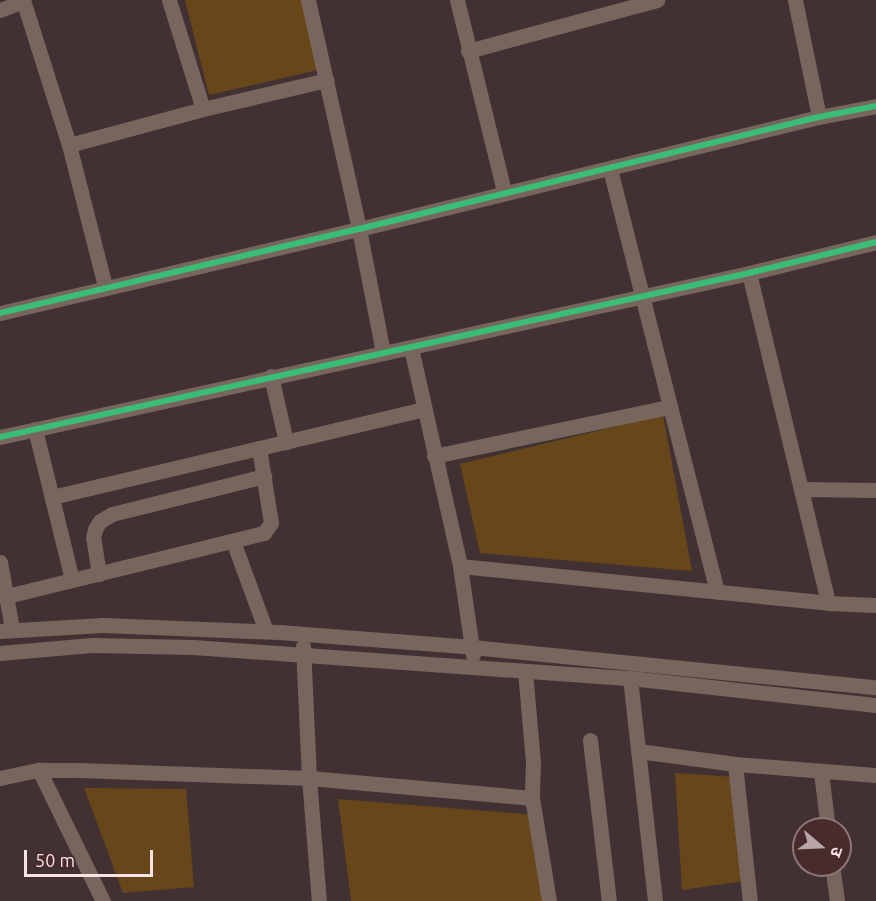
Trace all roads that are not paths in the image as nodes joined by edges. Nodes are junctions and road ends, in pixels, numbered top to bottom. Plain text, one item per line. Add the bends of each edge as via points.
1 (169, 0) edge
2 (308, 0) edge
3 (457, 0) edge
4 (657, 0) edge
5 (795, 0) edge
6 (23, 1) edge
7 (622, 5) edge
8 (0, 10) edge
9 (468, 51) junction
10 (327, 80) junction
11 (876, 106) edge
12 (203, 109) junction
13 (819, 117) junction
14 (69, 145) junction
15 (610, 170) junction
16 (504, 192) junction
17 (359, 229) junction
18 (876, 242) edge
19 (748, 273) junction
20 (105, 286) junction
21 (642, 295) junction
22 (0, 312) edge
23 (411, 348) junction
24 (383, 352) junction
25 (271, 376) junction
26 (668, 407) junction
27 (423, 410) junction
28 (35, 429) junction
29 (0, 437) edge
30 (286, 442) junction
31 (259, 448) junction
32 (434, 456) junction
33 (264, 476) junction
34 (801, 489) junction
35 (876, 490) edge
36 (52, 497) junction
37 (233, 541) junction
38 (0, 561) edge
39 (460, 566) junction
40 (99, 574) junction
41 (72, 580) junction
42 (717, 592) junction
43 (7, 596) junction
44 (828, 603) junction
45 (876, 605) edge
46 (6, 630) edge
47 (266, 631) junction
48 (303, 634) junction
49 (472, 647) junction
50 (0, 653) edge
51 (303, 656) junction
52 (475, 667) junction
53 (525, 671) junction
54 (630, 678) junction
55 (876, 687) edge
56 (876, 705) edge
57 (590, 740) dead end
58 (638, 751) junction
59 (735, 764) junction
60 (39, 770) junction
61 (821, 772) junction
62 (876, 775) edge
63 (0, 778) edge
64 (309, 778) junction
65 (532, 798) junction
66 (827, 817) edge
67 (834, 877) edge
68 (103, 901) edge
69 (319, 901) edge
70 (549, 901) edge
71 (609, 901) edge
72 (655, 901) edge
73 (750, 901) edge
74 (837, 901) edge

1 - 12 street
2 - 10 street
3 - 9 street
4 - 7 street
5 - 13 street
6 - 8 street
6 - 14 street
7 - 9 street
9 - 16 street
10 - 12 street
10 - 17 street
11 - 13 street
12 - 14 street
13 - 15 street
14 - 20 street
15 - 16 street
15 - 21 street
16 - 17 street
17 - 20 street
17 - 24 street
18 - 19 street
19 - 21 street
19 - 34 street
20 - 22 street
21 - 23 street
21 - 26 street
23 - 24 street
23 - 27 street
24 - 25 street
25 - 28 street
25 - 30 street
26 - 32 street
26 - 42 street
27 - 30 street
27 - 32 street
28 - 29 street
28 - 36 street
30 - 31 street
31 - 33 street
31 - 36 street
32 - 39 street
33 - 37 street via 269,529
33 - 40 street via 112,514 100,521 93,538
34 - 35 street
34 - 44 street
36 - 41 street
37 - 40 street
37 - 47 street
38 - 43 street
39 - 42 street
39 - 49 street
40 - 41 street
41 - 43 street
42 - 44 street
43 - 46 street
44 - 45 street
46 - 47 street via 155,625
47 - 48 street
48 - 49 street
48 - 51 street
49 - 52 street
49 - 55 street
50 - 51 street via 92,645
51 - 52 street
51 - 64 street
52 - 53 street
53 - 54 street
53 - 65 street
54 - 56 street
54 - 58 street
57 - 71 street
58 - 59 street
58 - 72 street
59 - 61 street
59 - 73 street
60 - 63 street
60 - 64 street
60 - 68 street
61 - 62 street
61 - 66 street
64 - 65 street
64 - 69 street
65 - 70 street
67 - 74 street

